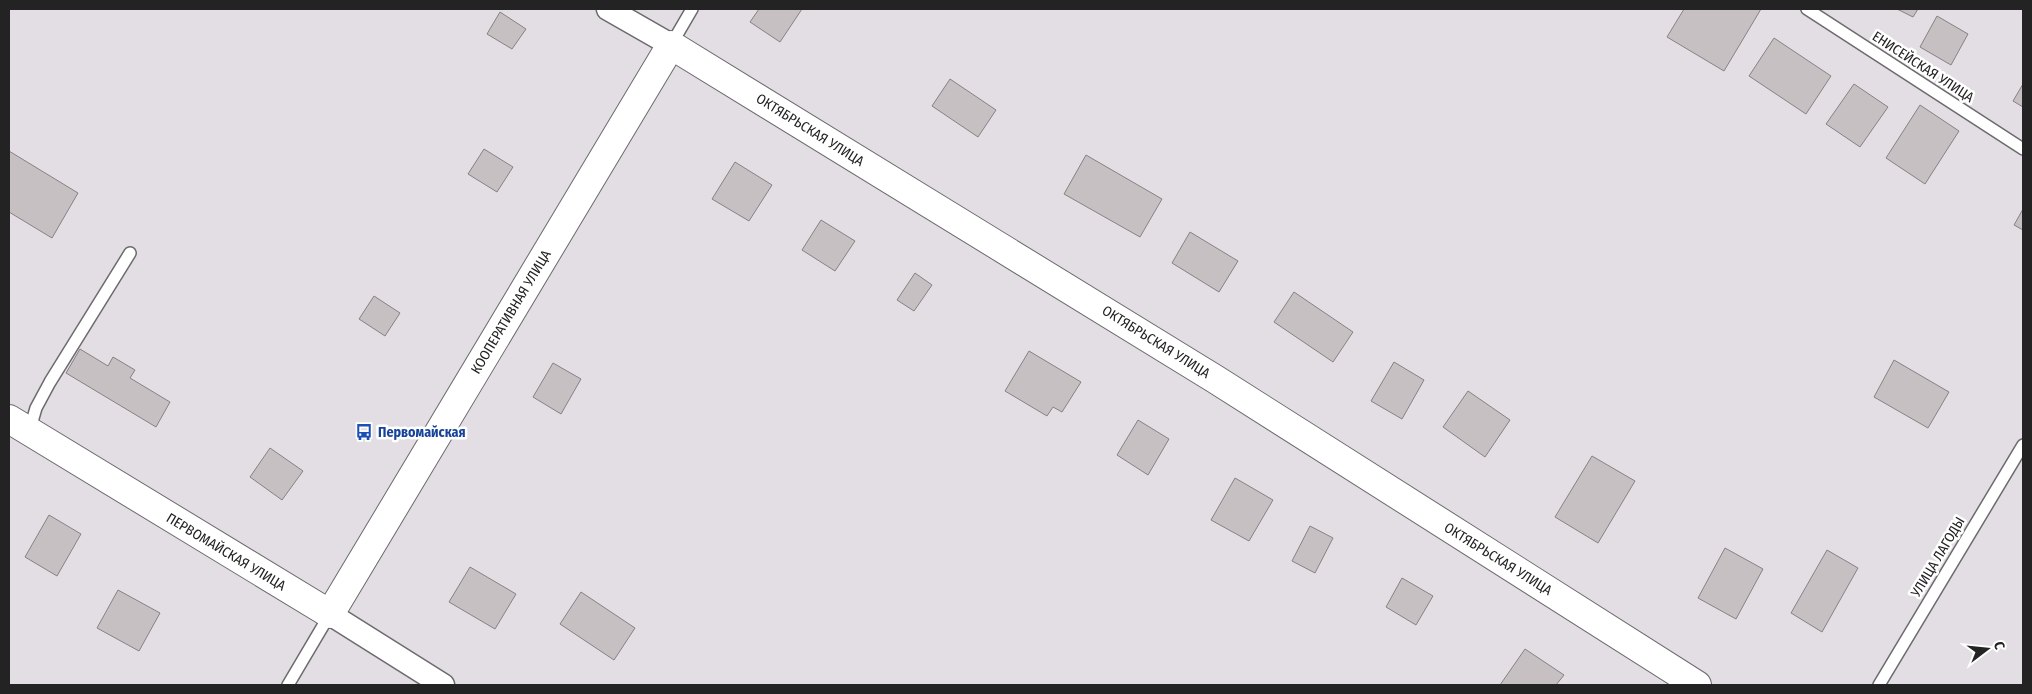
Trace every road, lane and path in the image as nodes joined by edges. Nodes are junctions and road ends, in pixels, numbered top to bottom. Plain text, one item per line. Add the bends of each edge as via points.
1 (608, 9) edge
2 (692, 9) edge
3 (1807, 9) edge
4 (671, 45) junction
5 (2023, 150) edge
6 (130, 253) dead end
7 (19, 425) edge
8 (2023, 445) edge
9 (330, 614) junction
10 (288, 685) edge
11 (443, 685) edge
12 (1697, 685) edge
13 (1879, 685) edge

1 - 4 street, ОКТЯБРЬСКАЯ УЛИЦА
2 - 4 lane, КООПЕРАТИВНАЯ УЛИЦА
3 - 5 lane, ЕНИСЕЙСКАЯ УЛИЦА
4 - 9 main road, КООПЕРАТИВНАЯ УЛИЦА
4 - 12 main road, ОКТЯБРЬСКАЯ УЛИЦА via 1216,379
6 - 7 lane via 36,408
7 - 9 main road, ПЕРВОМАЙСКАЯ УЛИЦА
8 - 13 lane, УЛИЦА ЛАГОДЫ
9 - 10 lane
9 - 11 street, ПЕРВОМАЙСКАЯ УЛИЦА

